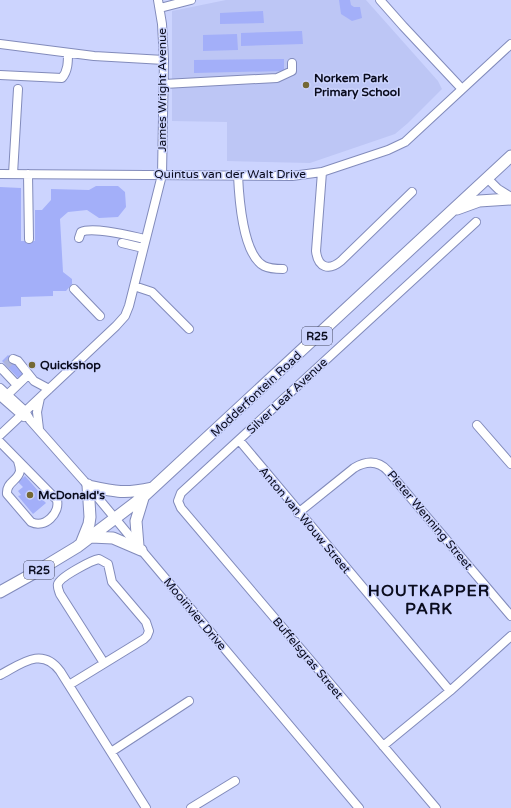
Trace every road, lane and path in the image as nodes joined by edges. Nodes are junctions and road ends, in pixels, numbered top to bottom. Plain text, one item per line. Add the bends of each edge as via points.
1 (191, 0) edge
2 (380, 0) edge
3 (159, 4) edge
4 (0, 44) edge
5 (511, 44) edge
6 (68, 53) junction
7 (164, 60) junction
8 (292, 63) dead end
9 (0, 75) edge
10 (164, 84) junction
11 (18, 89) dead end
12 (462, 89) junction
13 (511, 156) edge
14 (322, 172) junction
15 (0, 174) edge
16 (13, 174) junction
17 (28, 174) junction
18 (162, 175) junction
19 (238, 175) junction
20 (487, 178) junction
21 (412, 192) dead end
22 (511, 198) edge
23 (450, 212) junction
24 (476, 222) dead end
25 (79, 238) dead end
26 (29, 239) dead end
27 (123, 239) junction
28 (145, 239) junction
29 (143, 248) junction
30 (283, 269) dead end
31 (134, 286) junction
32 (74, 289) dead end
33 (100, 316) dead end
34 (188, 329) dead end
35 (12, 359) dead end
36 (2, 367) edge
37 (28, 375) junction
38 (17, 385) junction
39 (0, 388) edge
40 (49, 389) junction
41 (6, 398) edge
42 (38, 399) junction
43 (23, 413) junction
44 (477, 424) dead end
45 (8, 427) junction
46 (38, 429) junction
47 (0, 435) edge
48 (239, 440) junction
49 (0, 442) edge
50 (18, 461) junction
51 (511, 464) edge
52 (88, 486) junction
53 (154, 487) junction
54 (143, 497) junction
55 (181, 508) joint
56 (298, 512) junction
57 (116, 519) junction
58 (92, 537) junction
59 (81, 544) junction
60 (139, 548) junction
61 (0, 592) edge
62 (511, 616) edge
63 (511, 636) edge
64 (104, 663) junction
65 (0, 675) edge
66 (69, 685) junction
67 (450, 691) junction
68 (189, 701) dead end
69 (383, 746) junction
70 (111, 752) junction
71 (235, 781) dead end
72 (146, 808) edge
73 (191, 808) edge
74 (359, 808) edge
75 (436, 808) edge

1 - 3 street
2 - 12 street
3 - 7 street, James Wright Avenue
4 - 6 street
5 - 12 street, Quintus van der Walt Drive
6 - 7 street
6 - 9 street via 66,73 62,78
7 - 10 street, James Wright Avenue
8 - 10 street via 292,71 277,78
10 - 18 street, James Wright Avenue
11 - 16 street
12 - 14 street, Quintus van der Walt Drive via 405,142
13 - 20 main road, Modderfontein Road / R25
14 - 19 street, Quintus van der Walt Drive via 292,176
14 - 21 street via 316,252 324,266 333,266 341,261
15 - 16 street, Quintus van der Walt Drive
16 - 17 street, Quintus van der Walt Drive
17 - 18 street, Quintus van der Walt Drive
17 - 26 street
18 - 19 street, Quintus van der Walt Drive
18 - 28 street, James Wright Avenue
19 - 30 street via 241,213 252,253 264,266
20 - 22 street
20 - 23 main road, Modderfontein Road / R25
22 - 23 main road via 479,201
23 - 53 main road, Modderfontein Road / R25
24 - 48 street, Silver Leaf Avenue
25 - 27 street via 81,232 86,230 104,231
27 - 28 street
27 - 29 street
28 - 29 street, James Wright Avenue
29 - 31 street, James Wright Avenue
31 - 34 street via 152,292
31 - 40 street, James Wright Avenue via 127,312 121,321
32 - 33 street
35 - 37 street via 18,362
36 - 38 street
37 - 38 street
37 - 40 street
38 - 41 street
39 - 41 street, Mooirivier Drive
40 - 42 street, James Wright Avenue
41 - 42 street via 21,401
41 - 43 street, Mooirivier Drive
41 - 45 street via 11,416
42 - 43 street, James Wright Avenue
42 - 46 street
43 - 45 street, James Wright Avenue
43 - 46 street, Mooirivier Drive
44 - 51 street
45 - 47 street, James Wright Avenue
46 - 52 street, Mooirivier Drive
48 - 55 street, Silver Leaf Avenue via 181,493 178,501
48 - 56 street, Anton van Wouw Street
49 - 50 street
50 - 50 street via 57,500 57,511 42,524 31,522 7,494 8,486 19,474
52 - 53 main road via 121,493
52 - 57 street, Mooirivier Drive
52 - 59 main road via 90,517
53 - 54 main road, Modderfontein Road / R25
54 - 57 main road, Modderfontein Road / R25
54 - 60 main road via 136,521
55 - 69 street, Buffelsgras Street
56 - 62 street, Pieter Wenning Street via 359,465 370,462 380,464
56 - 67 street, Anton van Wouw Street
57 - 58 main road, Modderfontein Road / R25
57 - 60 street, Mooirivier Drive
58 - 59 main road, Modderfontein Road / R25
58 - 60 main road via 113,538
59 - 61 main road, Modderfontein Road / R25
60 - 74 street, Mooirivier Drive
63 - 67 street
64 - 64 street via 58,590 58,584 64,577 96,560 102,560 109,567 112,582 149,628 144,639
64 - 66 street
65 - 66 street via 39,658 48,660 56,666
66 - 70 street
67 - 69 street
68 - 70 street
69 - 75 street, Buffelsgras Street
70 - 72 street
71 - 73 street

